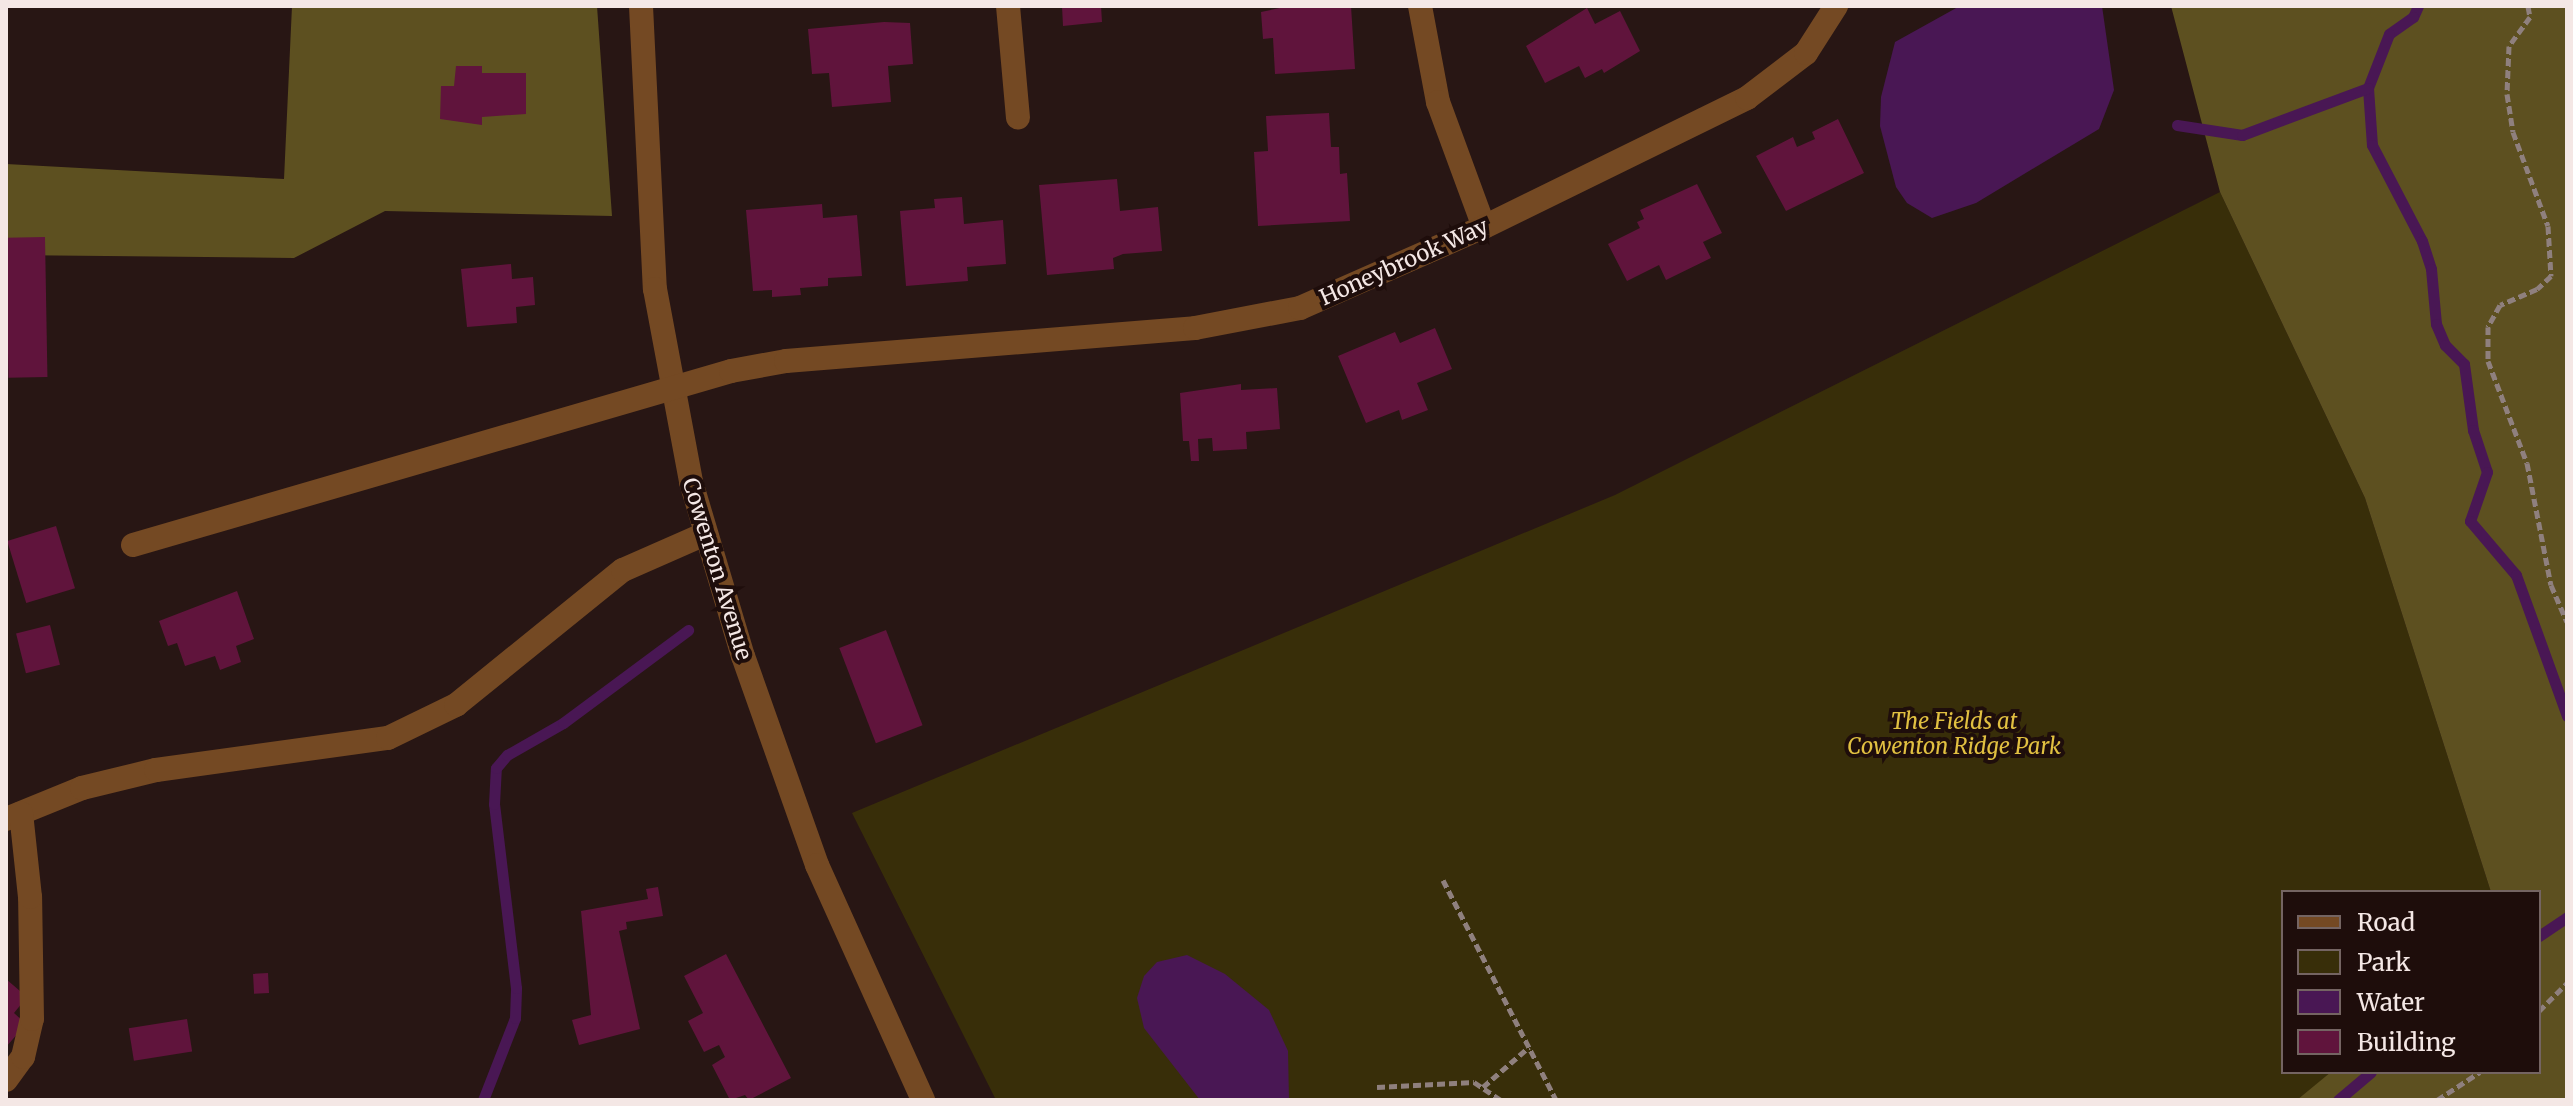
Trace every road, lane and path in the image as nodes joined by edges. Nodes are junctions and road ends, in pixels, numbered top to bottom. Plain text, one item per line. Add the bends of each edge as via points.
1 (641, 6) edge
2 (1008, 6) edge
3 (1420, 6) edge
4 (1836, 6) edge
5 (2528, 6) edge
6 (1018, 118) dead end
7 (1484, 227) junction
8 (670, 387) junction
9 (705, 534) junction
10 (133, 545) dead end
11 (2567, 622) edge
12 (14, 816) edge
13 (1443, 880) dead end
14 (2567, 983) edge
15 (2541, 1009) edge
16 (1529, 1047) junction
17 (2477, 1074) edge
18 (6, 1080) edge
19 (1377, 1087) dead end
20 (1483, 1087) junction
21 (923, 1100) edge
22 (1501, 1100) edge
23 (1556, 1100) edge
24 (2437, 1100) edge

1 - 8 street, Cowenton Avenue via 650,232
2 - 6 street
3 - 7 street via 1438,102
4 - 7 street, Honeybrook Way via 1806,53 1747,98
5 - 11 path via 2530,17 2509,46 2507,94 2513,132 2548,226 2551,276 2500,305 2488,327 2488,361 2527,463 2551,585
7 - 8 street, Honeybrook Way via 1345,292 1250,321 786,361
8 - 9 street, Cowenton Avenue
8 - 10 street, Honeybrook Way
9 - 12 street via 623,570 456,705 388,738 156,770 82,788
9 - 21 street, Cowenton Avenue via 817,865
12 - 18 street via 30,897 32,1019 23,1057
13 - 16 path
14 - 15 path
16 - 20 path via 1509,1059
16 - 23 path
17 - 24 path
19 - 20 path via 1474,1082
20 - 22 path

